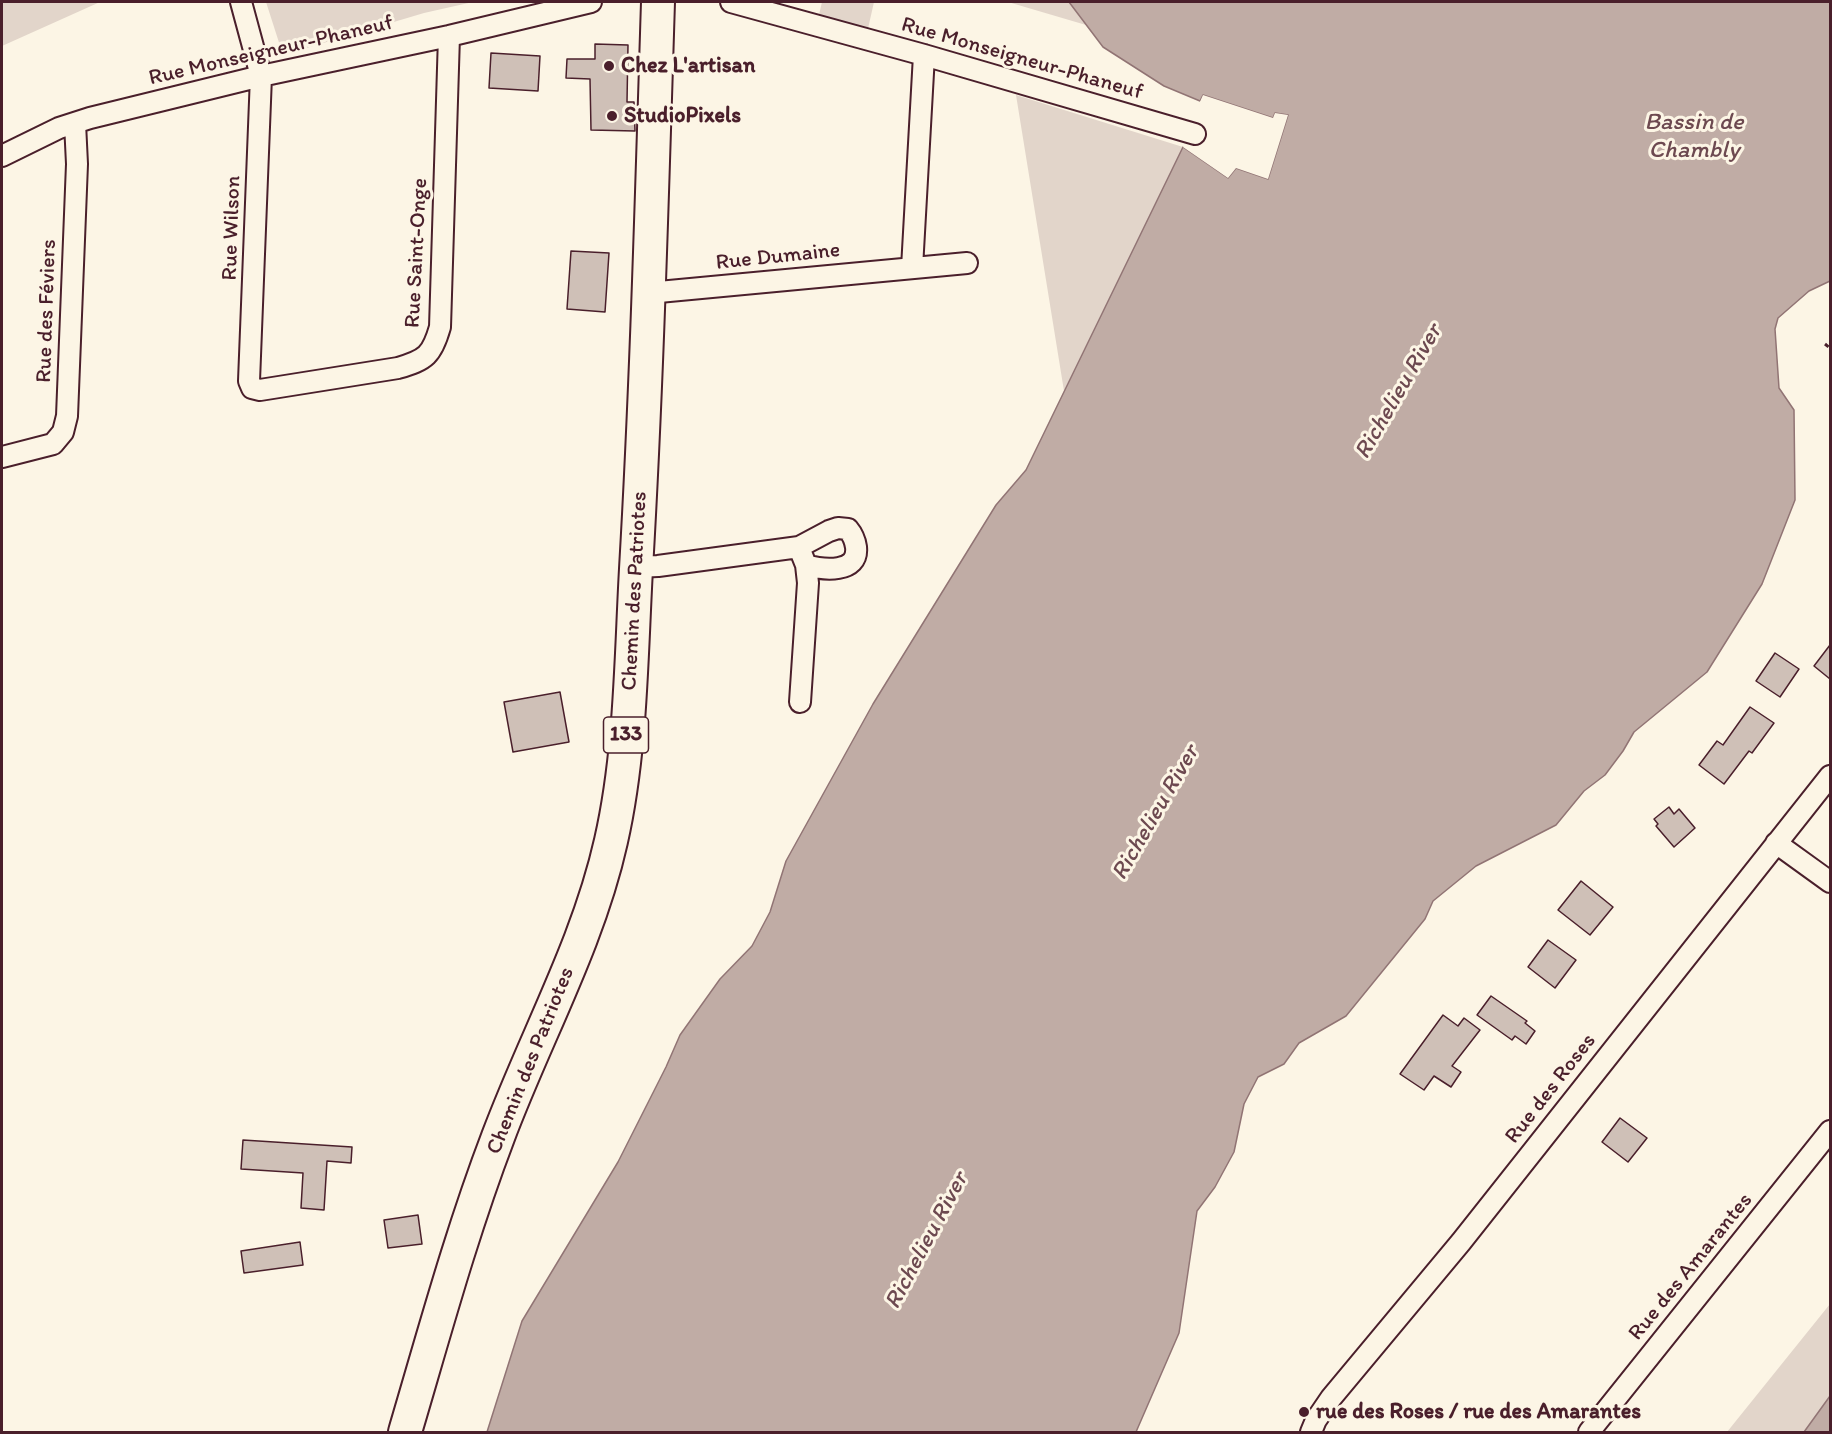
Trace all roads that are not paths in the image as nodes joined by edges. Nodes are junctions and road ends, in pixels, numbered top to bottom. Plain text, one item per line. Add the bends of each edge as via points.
1 (241, 2) edge
2 (591, 2) edge
3 (658, 2) edge
4 (731, 2) edge
5 (449, 36) junction
6 (924, 55) junction
7 (261, 76) junction
8 (75, 123) junction
9 (1195, 134) dead end
10 (2, 156) edge
11 (967, 263) dead end
12 (912, 268) junction
13 (648, 293) junction
14 (249, 381) joint
15 (2, 457) edge
16 (636, 567) junction
17 (800, 702) dead end
18 (1830, 776) edge
19 (1776, 843) junction
20 (1830, 882) edge
21 (1830, 1131) edge
22 (405, 1432) edge
23 (1311, 1432) edge
24 (1589, 1432) edge

1 - 7 street, Rue Wilson
2 - 5 street, Rue Monseigneur-Phaneuf
3 - 13 main road, Chemin des Patriotes / 133
4 - 6 street, Rue Monseigneur-Phaneuf
5 - 7 street, Rue Monseigneur-Phaneuf
5 - 14 street, Rue Saint-Onge via 440,327 429,354 398,368 260,390 252,388
6 - 9 street, Rue Monseigneur-Phaneuf
6 - 12 street
7 - 8 street, Rue Monseigneur-Phaneuf
7 - 14 street, Rue Wilson
8 - 10 street, Rue Monseigneur-Phaneuf
8 - 15 street, Rue des Féviers via 77,164 67,416 63,432 53,444
11 - 12 street, Rue Dumaine
12 - 13 street, Rue Dumaine
13 - 16 main road, Chemin des Patriotes / 133
16 - 17 street via 803,556 808,583
16 - 22 main road, Chemin des Patriotes / 133 via 624,758 600,882 588,921 488,1165
18 - 19 street, Rue des Roses
19 - 20 street
19 - 23 street, Rue des Roses via 1461,1242 1330,1398
21 - 24 street, Rue des Amarantes

